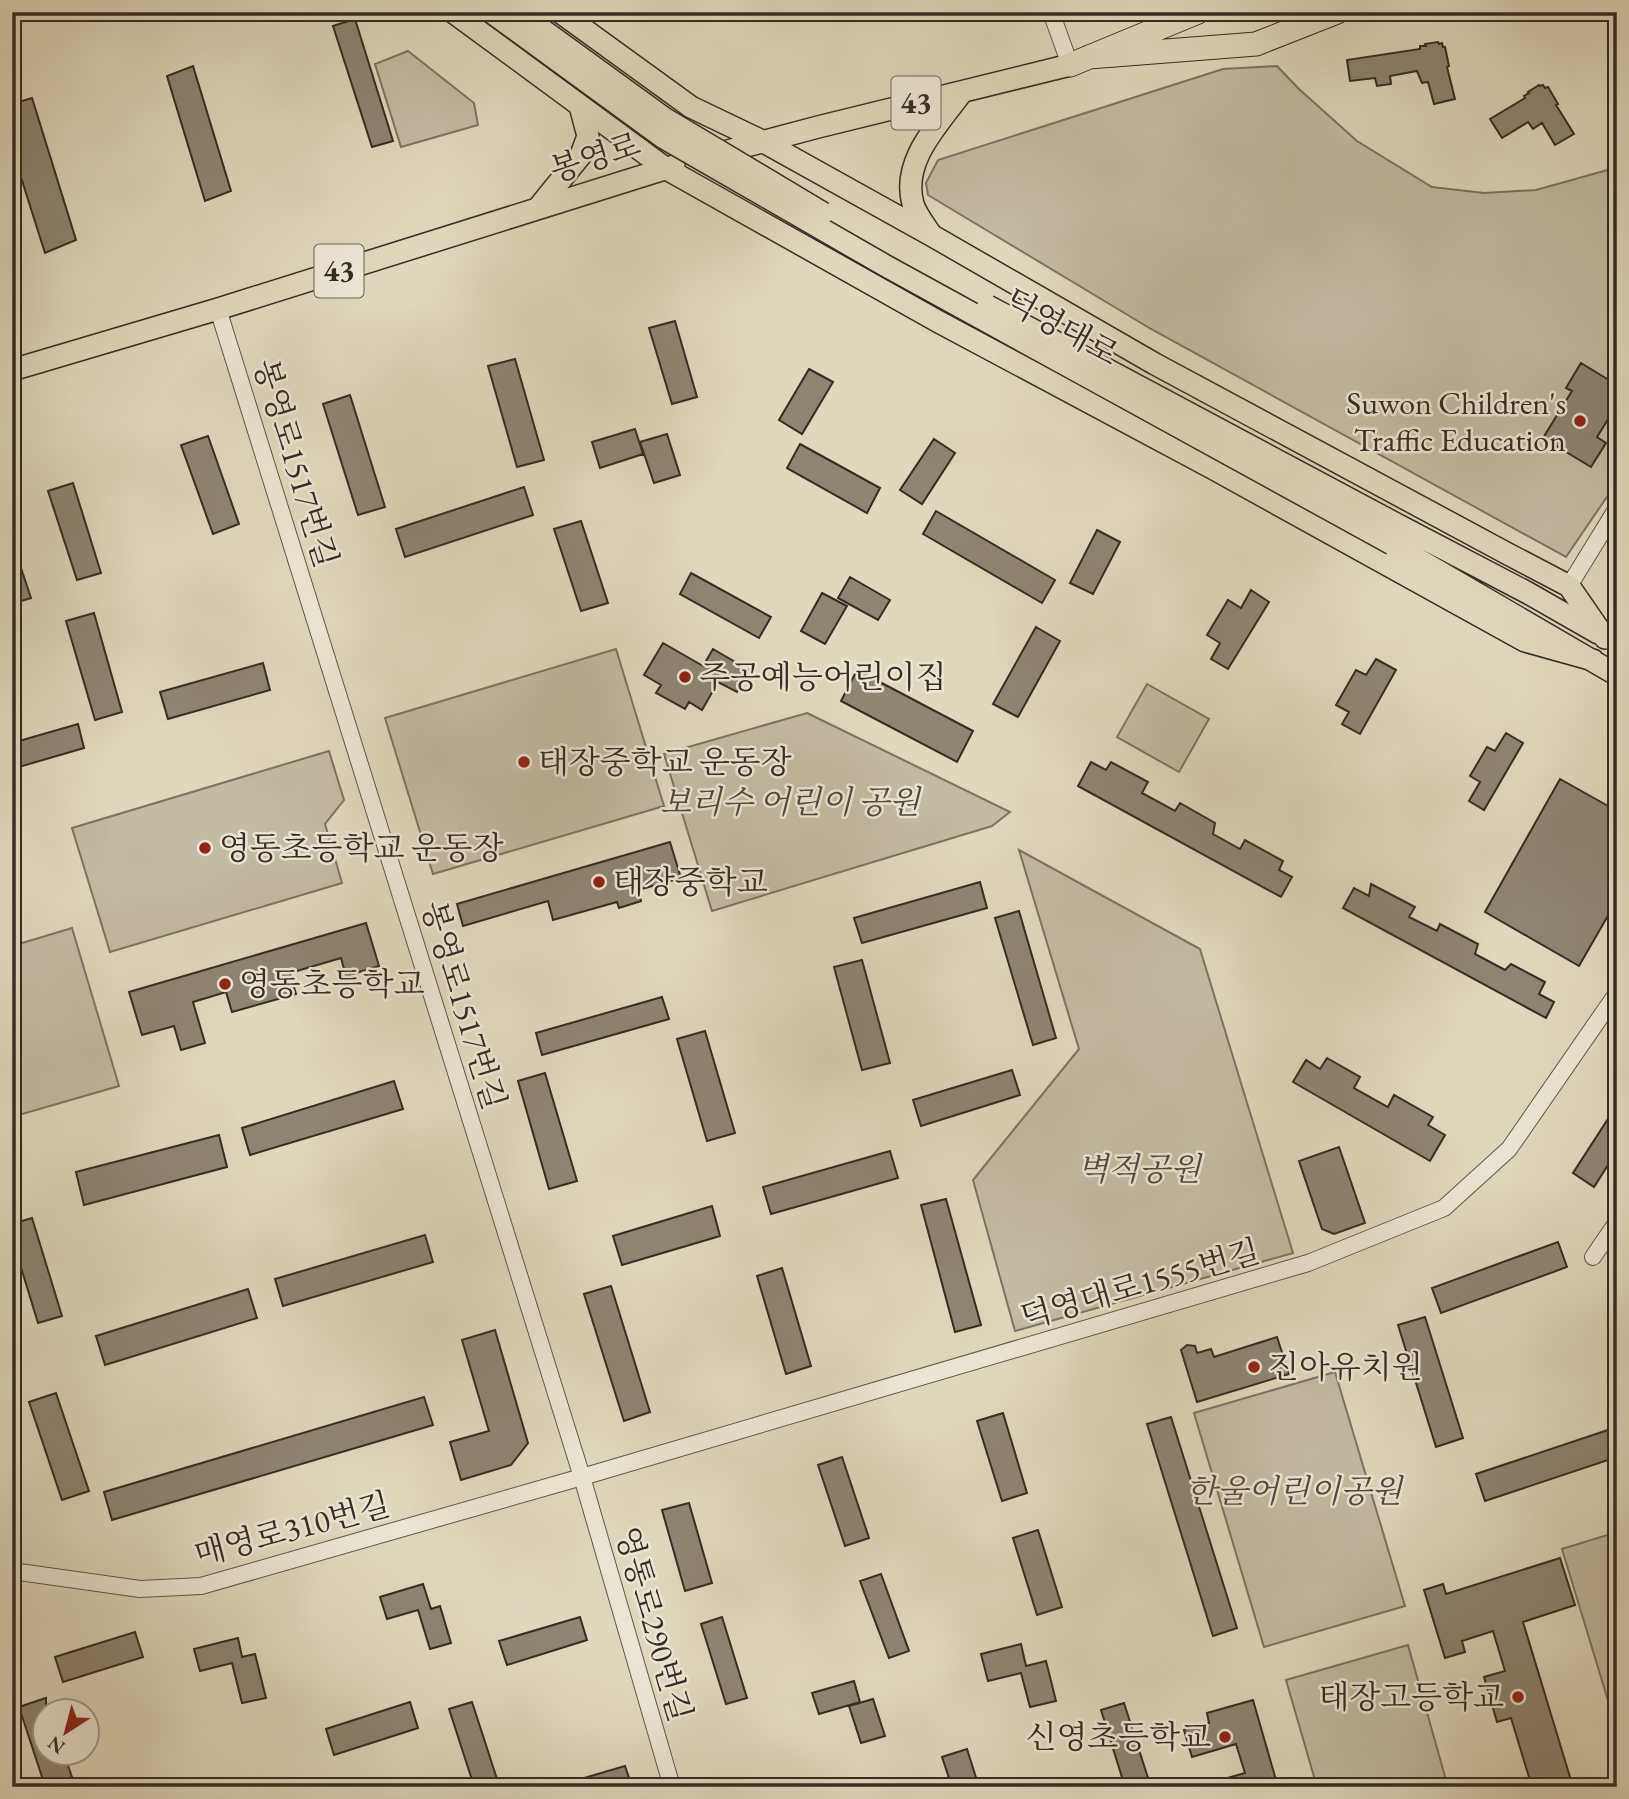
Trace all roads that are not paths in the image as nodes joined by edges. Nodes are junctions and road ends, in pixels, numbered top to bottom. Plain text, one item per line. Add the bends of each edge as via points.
1 (453, 12) edge
2 (491, 12) edge
3 (518, 12) edge
4 (561, 12) edge
5 (1051, 12) edge
6 (1198, 12) edge
7 (1337, 12) edge
8 (1080, 61) junction
9 (962, 92) junction
10 (580, 106) junction
11 (762, 141) junction
12 (664, 168) junction
13 (537, 208) junction
14 (931, 235) junction
15 (218, 309) junction
16 (12, 370) edge
17 (1617, 508) edge
18 (1396, 535) junction
19 (1569, 586) junction
20 (1611, 640) edge
21 (1593, 660) junction
22 (1617, 675) edge
23 (1617, 993) edge
24 (1617, 1222) edge
25 (1593, 1257) dead end
26 (582, 1477) junction
27 (12, 1571) edge
28 (672, 1787) edge

1 - 10 main road
2 - 18 main road, 덕영대로, bridge via 663,138 886,267
3 - 18 main road, 덕영대로, bridge via 664,118 893,255
4 - 11 main road via 691,107
5 - 8 street
6 - 8 highway, 봉영로 / 43
7 - 8 highway via 1256,44
8 - 9 main road, 봉영로 / 43
9 - 11 main road, 봉영로 / 43
9 - 14 main road via 918,154 910,180 914,206
10 - 12 main road
10 - 13 main road via 588,136 581,155
11 - 12 main road, 봉영로 / 43
11 - 14 main road
12 - 13 main road, 봉영로 / 43
12 - 21 main road via 1525,641
13 - 15 main road, 봉영로 / 43
14 - 19 main road via 1167,370
15 - 16 main road, 봉영로 / 43
15 - 26 street, 봉영로1517번길
17 - 19 street
18 - 20 main road, 덕영대로 via 1528,593
18 - 21 main road, 덕영대로
19 - 20 main road
21 - 22 main road, 덕영대로
23 - 26 street, 덕영대로1555번길 via 1509,1149 1444,1208 1308,1263
24 - 25 street
26 - 27 street, 매영로310번길 via 201,1586 140,1588
26 - 28 street, 영통로290번길

